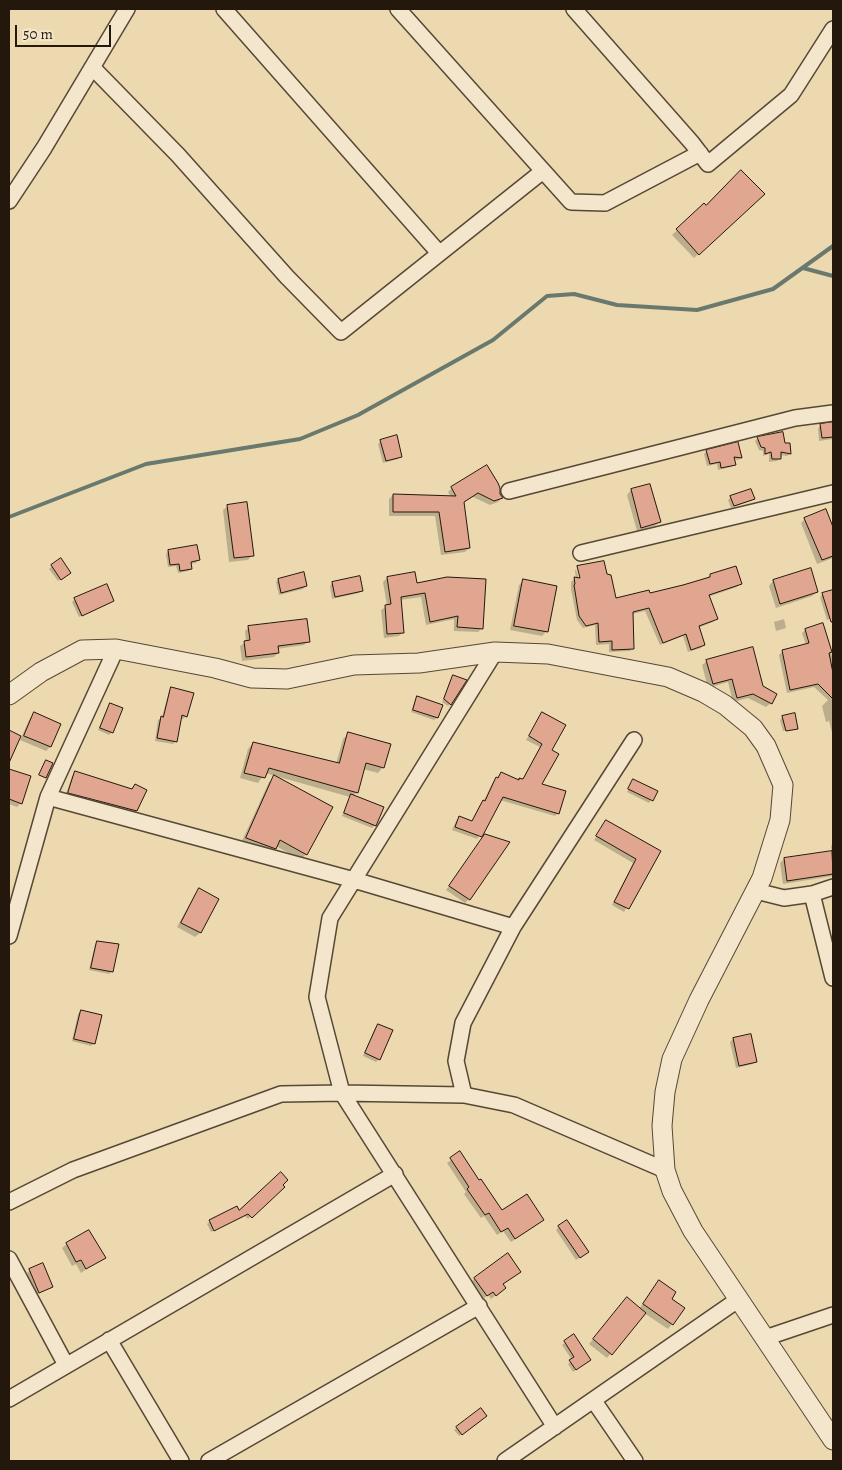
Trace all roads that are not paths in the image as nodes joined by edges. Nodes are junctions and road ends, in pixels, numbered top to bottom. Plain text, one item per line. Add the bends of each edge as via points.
1 (127, 9) edge
2 (224, 9) edge
3 (398, 9) edge
4 (574, 9) edge
5 (833, 29) edge
6 (93, 68) junction
7 (700, 153) junction
8 (543, 171) junction
9 (9, 201) edge
10 (439, 254) junction
11 (833, 413) edge
12 (509, 491) dead end
13 (833, 493) edge
14 (581, 554) dead end
15 (116, 649) junction
16 (495, 652) junction
17 (9, 695) edge
18 (634, 740) dead end
19 (48, 797) junction
20 (354, 880) junction
21 (833, 887) edge
22 (756, 891) junction
23 (812, 894) junction
24 (513, 927) junction
25 (9, 936) edge
26 (833, 978) edge
27 (342, 1092) junction
28 (464, 1095) junction
29 (666, 1170) junction
30 (395, 1174) junction
31 (9, 1202) edge
32 (9, 1259) edge
33 (739, 1298) junction
34 (478, 1306) junction
35 (833, 1315) edge
36 (765, 1338) junction
37 (109, 1340) junction
38 (66, 1366) junction
39 (9, 1399) edge
40 (594, 1400) junction
41 (556, 1427) junction
42 (833, 1440) edge
43 (181, 1461) edge
44 (209, 1461) edge
45 (506, 1461) edge
46 (635, 1461) edge

1 - 6 street
2 - 10 street
3 - 8 street
4 - 7 street
5 - 7 street via 790,95 708,164
6 - 9 street
6 - 10 street via 340,332
7 - 8 street via 605,203 571,202
8 - 10 street
11 - 12 street via 795,418
13 - 14 street
15 - 16 street via 252,678 287,679 354,665 418,663
15 - 17 street via 82,650 41,672
15 - 19 street
16 - 20 street
16 - 22 street via 548,654 668,677 726,705 753,728 766,746 783,785 780,820
18 - 24 street
19 - 20 street
19 - 25 street
20 - 24 street
20 - 27 street via 330,918 317,998
21 - 23 street
22 - 23 street via 784,898
22 - 29 street via 672,1059 662,1126
23 - 26 street
24 - 28 street via 463,1024 456,1061
27 - 28 street
27 - 30 street
27 - 31 street via 281,1094 73,1170
28 - 29 street via 514,1105
29 - 33 street via 672,1191 693,1231
30 - 34 street
30 - 37 street
32 - 38 street
33 - 36 street
33 - 40 street
34 - 41 street
34 - 44 street
35 - 36 street
36 - 42 street
37 - 38 street
37 - 43 street
38 - 39 street
40 - 41 street
40 - 46 street
41 - 45 street

